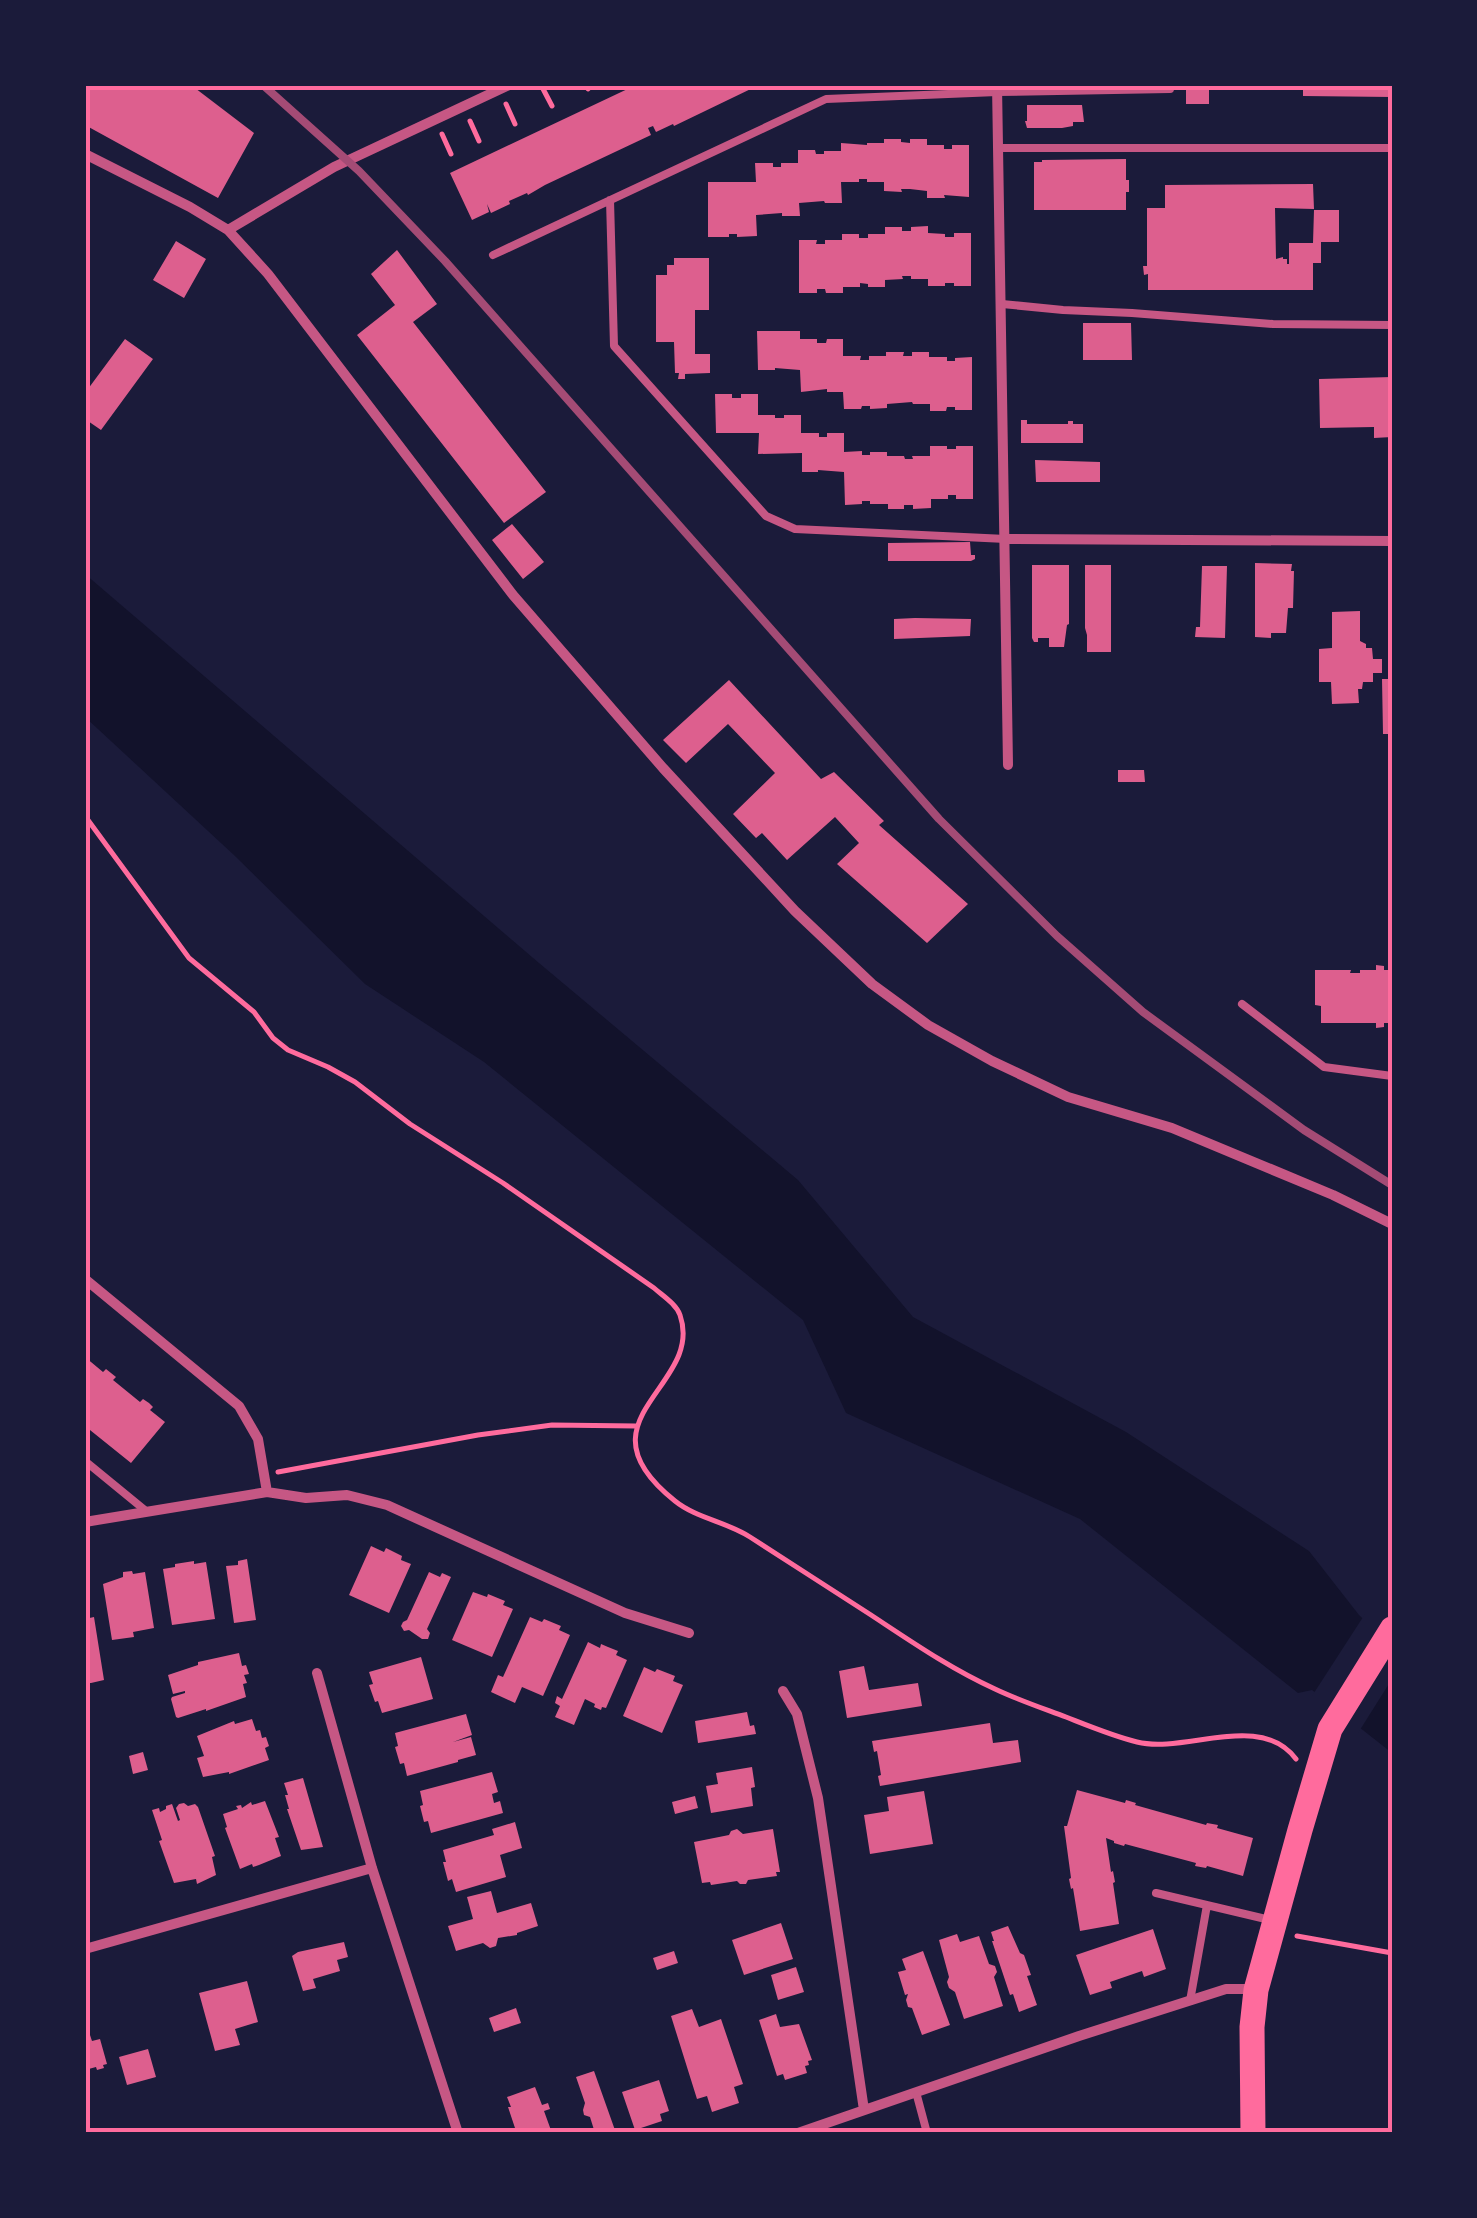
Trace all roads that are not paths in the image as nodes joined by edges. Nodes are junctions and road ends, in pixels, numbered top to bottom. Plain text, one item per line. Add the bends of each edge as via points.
1 (509, 85) edge
2 (997, 88) edge
3 (1114, 88) edge
4 (1170, 90) dead end
5 (998, 148) junction
6 (1392, 148) edge
7 (85, 154) edge
8 (610, 200) junction
9 (228, 230) junction
10 (493, 255) dead end
11 (1002, 304) junction
12 (1392, 325) edge
13 (1006, 539) junction
14 (1392, 542) edge
15 (1008, 765) dead end
16 (1242, 1004) dead end
17 (1392, 1076) edge
18 (1392, 1224) edge
19 (85, 1279) edge
20 (85, 1461) edge
21 (266, 1492) junction
22 (146, 1512) junction
23 (85, 1522) edge
24 (1392, 1629) edge
25 (688, 1633) dead end
26 (317, 1673) dead end
27 (783, 1691) dead end
28 (372, 1868) junction
29 (1156, 1893) dead end
30 (1207, 1905) junction
31 (1275, 1921) junction
32 (85, 1949) edge
33 (1256, 1990) junction
34 (1190, 2001) junction
35 (916, 2092) junction
36 (864, 2110) junction
37 (458, 2133) edge
38 (798, 2133) edge
39 (927, 2133) edge
40 (1253, 2133) edge

1 - 9 street via 334,167
2 - 3 lane
2 - 5 street
2 - 8 lane via 826,100
3 - 4 lane
5 - 6 lane
5 - 11 street
7 - 9 street
8 - 10 lane
8 - 13 lane via 614,346 766,516 795,529
9 - 18 street via 513,595 794,911 872,984 928,1025 1068,1097 1172,1128
11 - 12 lane via 1273,324
11 - 13 street
13 - 14 street
13 - 15 street
16 - 17 lane via 1324,1067
19 - 21 street via 239,1406 258,1439
20 - 22 lane
21 - 22 street
21 - 25 street via 347,1495 387,1505 625,1613
22 - 23 street
24 - 31 main road via 1321,1754
26 - 28 street
27 - 36 street via 797,1714 818,1798
28 - 32 street
28 - 37 street
29 - 30 lane
30 - 31 lane
30 - 34 lane
31 - 33 main road
33 - 34 street via 1226,1989
33 - 40 main road
34 - 35 street
35 - 36 street
35 - 39 lane
36 - 38 street

